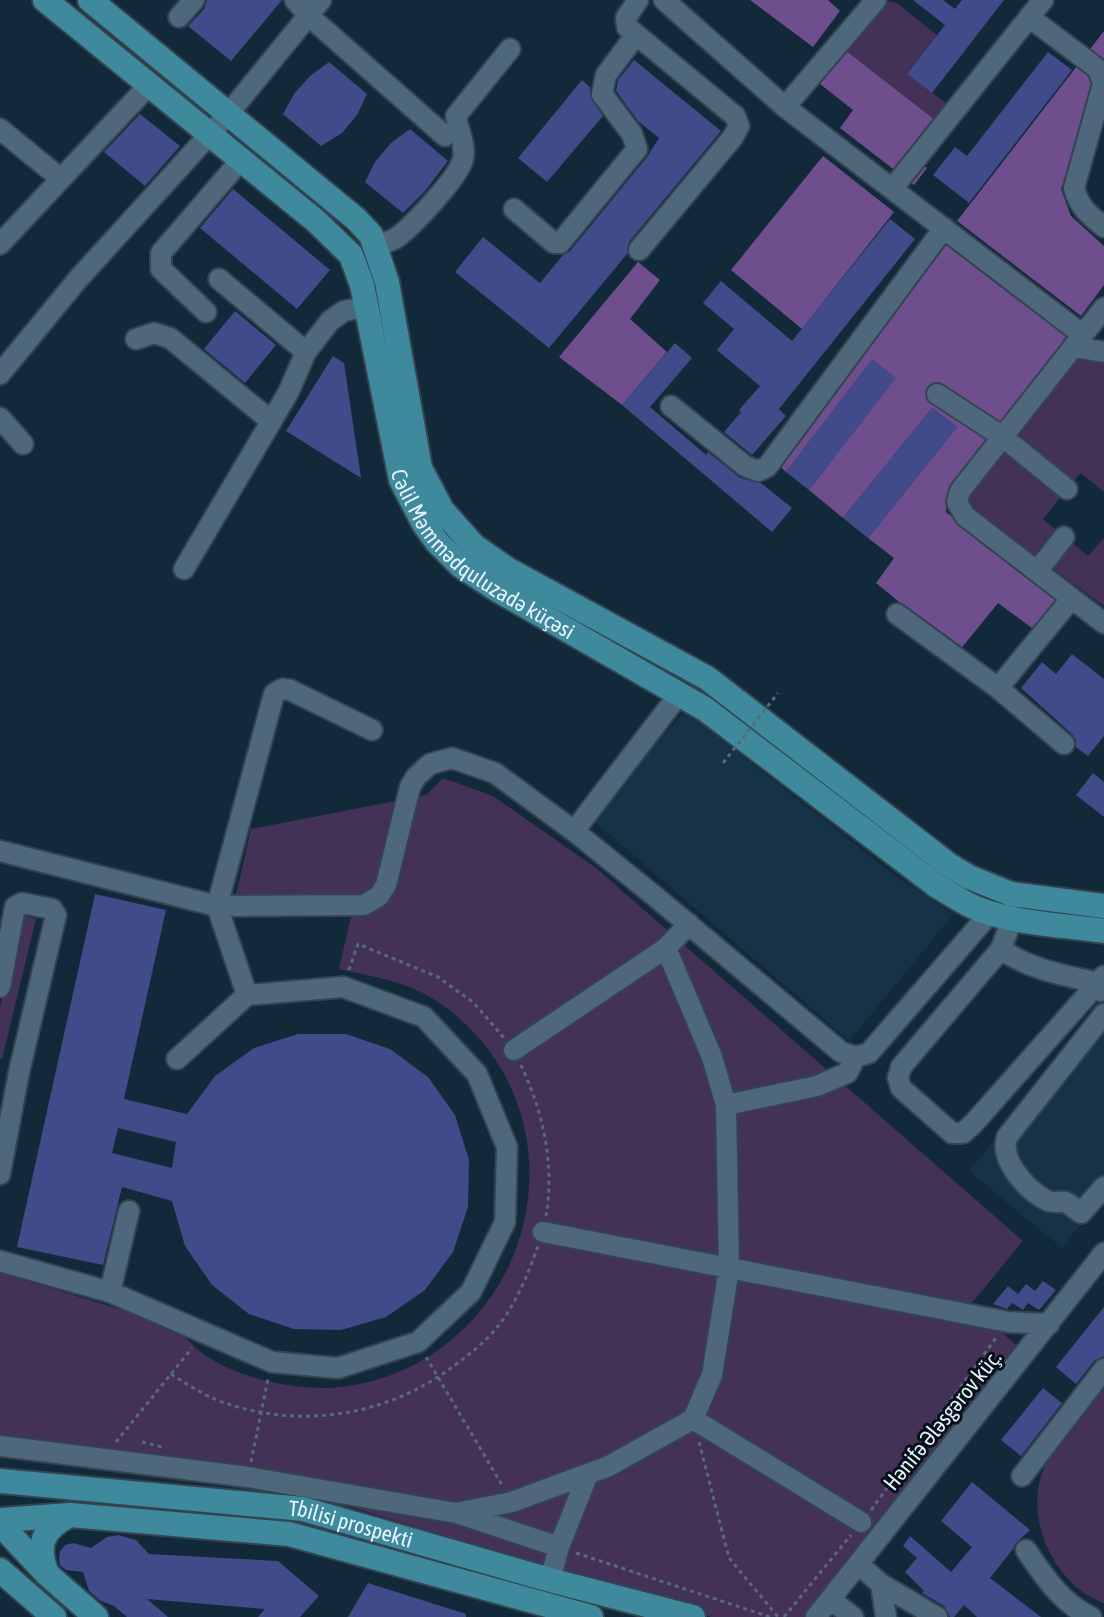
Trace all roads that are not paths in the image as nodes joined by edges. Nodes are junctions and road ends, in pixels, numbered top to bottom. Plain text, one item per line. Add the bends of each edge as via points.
1 (45, 0) edge
2 (90, 0) edge
3 (194, 0) edge
4 (638, 0) edge
5 (664, 0) edge
6 (876, 0) edge
7 (1043, 0) edge
8 (308, 5) edge
9 (179, 17) dead end
10 (1029, 17) junction
11 (635, 36) junction
12 (510, 49) dead end
13 (149, 85) junction
14 (785, 107) junction
15 (229, 113) junction
16 (0, 129) edge
17 (209, 136) junction
18 (445, 136) dead end
19 (240, 161) junction
20 (61, 179) junction
21 (892, 189) junction
22 (514, 209) dead end
23 (1104, 227) edge
24 (944, 228) junction
25 (0, 244) edge
26 (376, 246) junction
27 (639, 250) dead end
28 (351, 255) junction
29 (219, 279) dead end
30 (366, 307) junction
31 (1104, 308) edge
32 (206, 312) dead end
33 (136, 339) dead end
34 (1078, 341) junction
35 (306, 352) junction
36 (1104, 352) edge
37 (0, 374) edge
38 (937, 394) dead end
39 (671, 406) dead end
40 (0, 418) edge
41 (271, 421) junction
42 (1003, 437) junction
43 (23, 444) dead end
44 (1067, 489) dead end
45 (1064, 537) dead end
46 (184, 569) dead end
47 (1038, 570) junction
48 (1071, 599) junction
49 (897, 614) dead end
50 (1104, 623) edge
51 (998, 688) junction
52 (680, 693) junction
53 (372, 730) dead end
54 (1064, 744) dead end
55 (574, 831) junction
56 (0, 851) edge
57 (998, 889) junction
58 (217, 906) junction
59 (1104, 906) edge
60 (1001, 916) junction
61 (689, 924) junction
62 (1104, 931) edge
63 (666, 948) junction
64 (1001, 949) junction
65 (1102, 985) edge
66 (0, 987) edge
67 (247, 995) junction
68 (1104, 1014) edge
69 (514, 1050) road end
70 (856, 1057) junction
71 (177, 1059) dead end
72 (10, 1070) edge
73 (1003, 1090) junction
74 (726, 1105) junction
75 (1029, 1108) junction
76 (1, 1162) edge
77 (1104, 1187) edge
78 (129, 1211) dead end
79 (543, 1232) road end
80 (1104, 1253) edge
81 (0, 1261) edge
82 (729, 1269) junction
83 (110, 1292) junction
84 (1049, 1324) junction
85 (1104, 1369) edge
86 (693, 1419) junction
87 (0, 1446) edge
88 (588, 1474) junction
89 (1022, 1476) dead end
90 (0, 1481) edge
91 (456, 1513) junction
92 (70, 1515) junction
93 (0, 1522) edge
94 (861, 1522) road end
95 (559, 1547) junction
96 (1026, 1550) dead end
97 (858, 1564) junction
98 (0, 1570) edge
99 (47, 1574) junction
100 (550, 1580) junction
101 (881, 1584) junction
102 (830, 1599) junction
103 (54, 1617) edge
104 (96, 1617) edge
105 (591, 1617) edge
106 (693, 1617) edge
107 (816, 1617) edge
108 (853, 1617) edge
109 (886, 1617) edge
110 (937, 1617) edge
111 (1091, 1617) edge

1 - 13 main road, Cəlil Məmmədquluzadə küçəsi
2 - 15 main road, Cəlil Məmmədquluzadə küçəsi
3 - 9 street
4 - 11 street via 626,18
5 - 14 street
6 - 14 street
7 - 10 street
8 - 15 street
8 - 18 street
10 - 21 street
10 - 23 street via 1098,69 1103,84 1074,188 1077,201
11 - 22 street via 606,75 602,94 637,149 560,243
11 - 27 street via 735,116 739,126
12 - 26 street via 456,116 464,141 460,168 396,239
13 - 17 main road, Cəlil Məmmədquluzadə küçəsi
13 - 20 street
14 - 21 street
15 - 17 street
15 - 26 main road, Cəlil Məmmədquluzadə küçəsi via 365,227
16 - 20 street
17 - 19 main road, Cəlil Məmmədquluzadə küçəsi
17 - 37 street
19 - 28 main road, Cəlil Məmmədquluzadə küçəsi
19 - 32 street via 161,253 161,269
20 - 25 street
21 - 24 street
24 - 34 street
24 - 39 street via 767,467 758,471 745,466
26 - 28 main road
26 - 57 main road, Cəlil Məmmədquluzadə küçəsi via 420,468 442,510 474,546 707,678 949,865
28 - 30 main road, Cəlil Məmmədquluzadə küçəsi
29 - 35 street
30 - 35 street via 344,311 330,321
30 - 52 main road, Cəlil Məmmədquluzadə küçəsi via 401,480 437,542 496,589
31 - 34 street
33 - 41 street via 154,333 170,338
34 - 36 street
34 - 42 street
35 - 41 street
38 - 42 street
40 - 43 street
41 - 46 street
42 - 44 street
42 - 47 street via 957,502 965,516
45 - 47 street
47 - 48 street
48 - 50 street
48 - 51 street
49 - 51 street
51 - 54 street
52 - 55 street
52 - 60 main road, Cəlil Məmmədquluzadə küçəsi via 937,886 978,910
53 - 58 street via 290,690 274,694
55 - 58 street via 495,773 452,758 430,764 410,787 379,896 364,905
55 - 61 street
56 - 58 street
57 - 59 main road, Cəlil Məmmədquluzadə küçəsi
57 - 60 main road
58 - 67 street
60 - 62 main road, Cəlil Məmmədquluzadə küçəsi
60 - 64 street
60 - 70 street via 869,1053
61 - 63 street
61 - 70 street via 841,1052
63 - 69 street
63 - 74 street via 712,1057
64 - 65 street via 1040,969
64 - 73 street via 901,1067 898,1078 901,1088 952,1133 963,1133
65 - 73 street
66 - 72 street via 15,907 22,903 52,909 56,915
67 - 71 street
67 - 83 street via 343,987 424,1017 477,1074 507,1147 505,1222 471,1292 418,1342 338,1368 272,1362
68 - 75 street
70 - 74 street via 847,1073 817,1086
72 - 76 street
73 - 75 street
74 - 82 street
75 - 77 street via 1005,1143 1022,1179 1045,1200 1067,1203 1081,1213
78 - 83 street
79 - 82 street
80 - 84 street, Hənifə Ələsgərov küç.
81 - 83 street
82 - 84 street via 1008,1322
82 - 86 street via 712,1375
84 - 97 street, Hənifə Ələsgərov küç.
85 - 89 street
86 - 88 street
86 - 94 street
87 - 91 street via 248,1477
88 - 91 street via 512,1502
88 - 95 street
90 - 100 main road, Tbilisi prospekti via 303,1509
91 - 95 street
92 - 93 main road, Tbilisi prospekti
92 - 99 main road via 46,1532 41,1557
92 - 105 main road, Tbilisi prospekti via 289,1534
93 - 99 main road
95 - 100 street
96 - 111 street via 1047,1581
97 - 101 street
97 - 102 street, Hənifə Ələsgərov küç.
98 - 103 main road
99 - 104 main road
100 - 106 main road, Tbilisi prospekti
101 - 109 street
101 - 110 street
102 - 107 street, Hənifə Ələsgərov küç.
102 - 108 street

